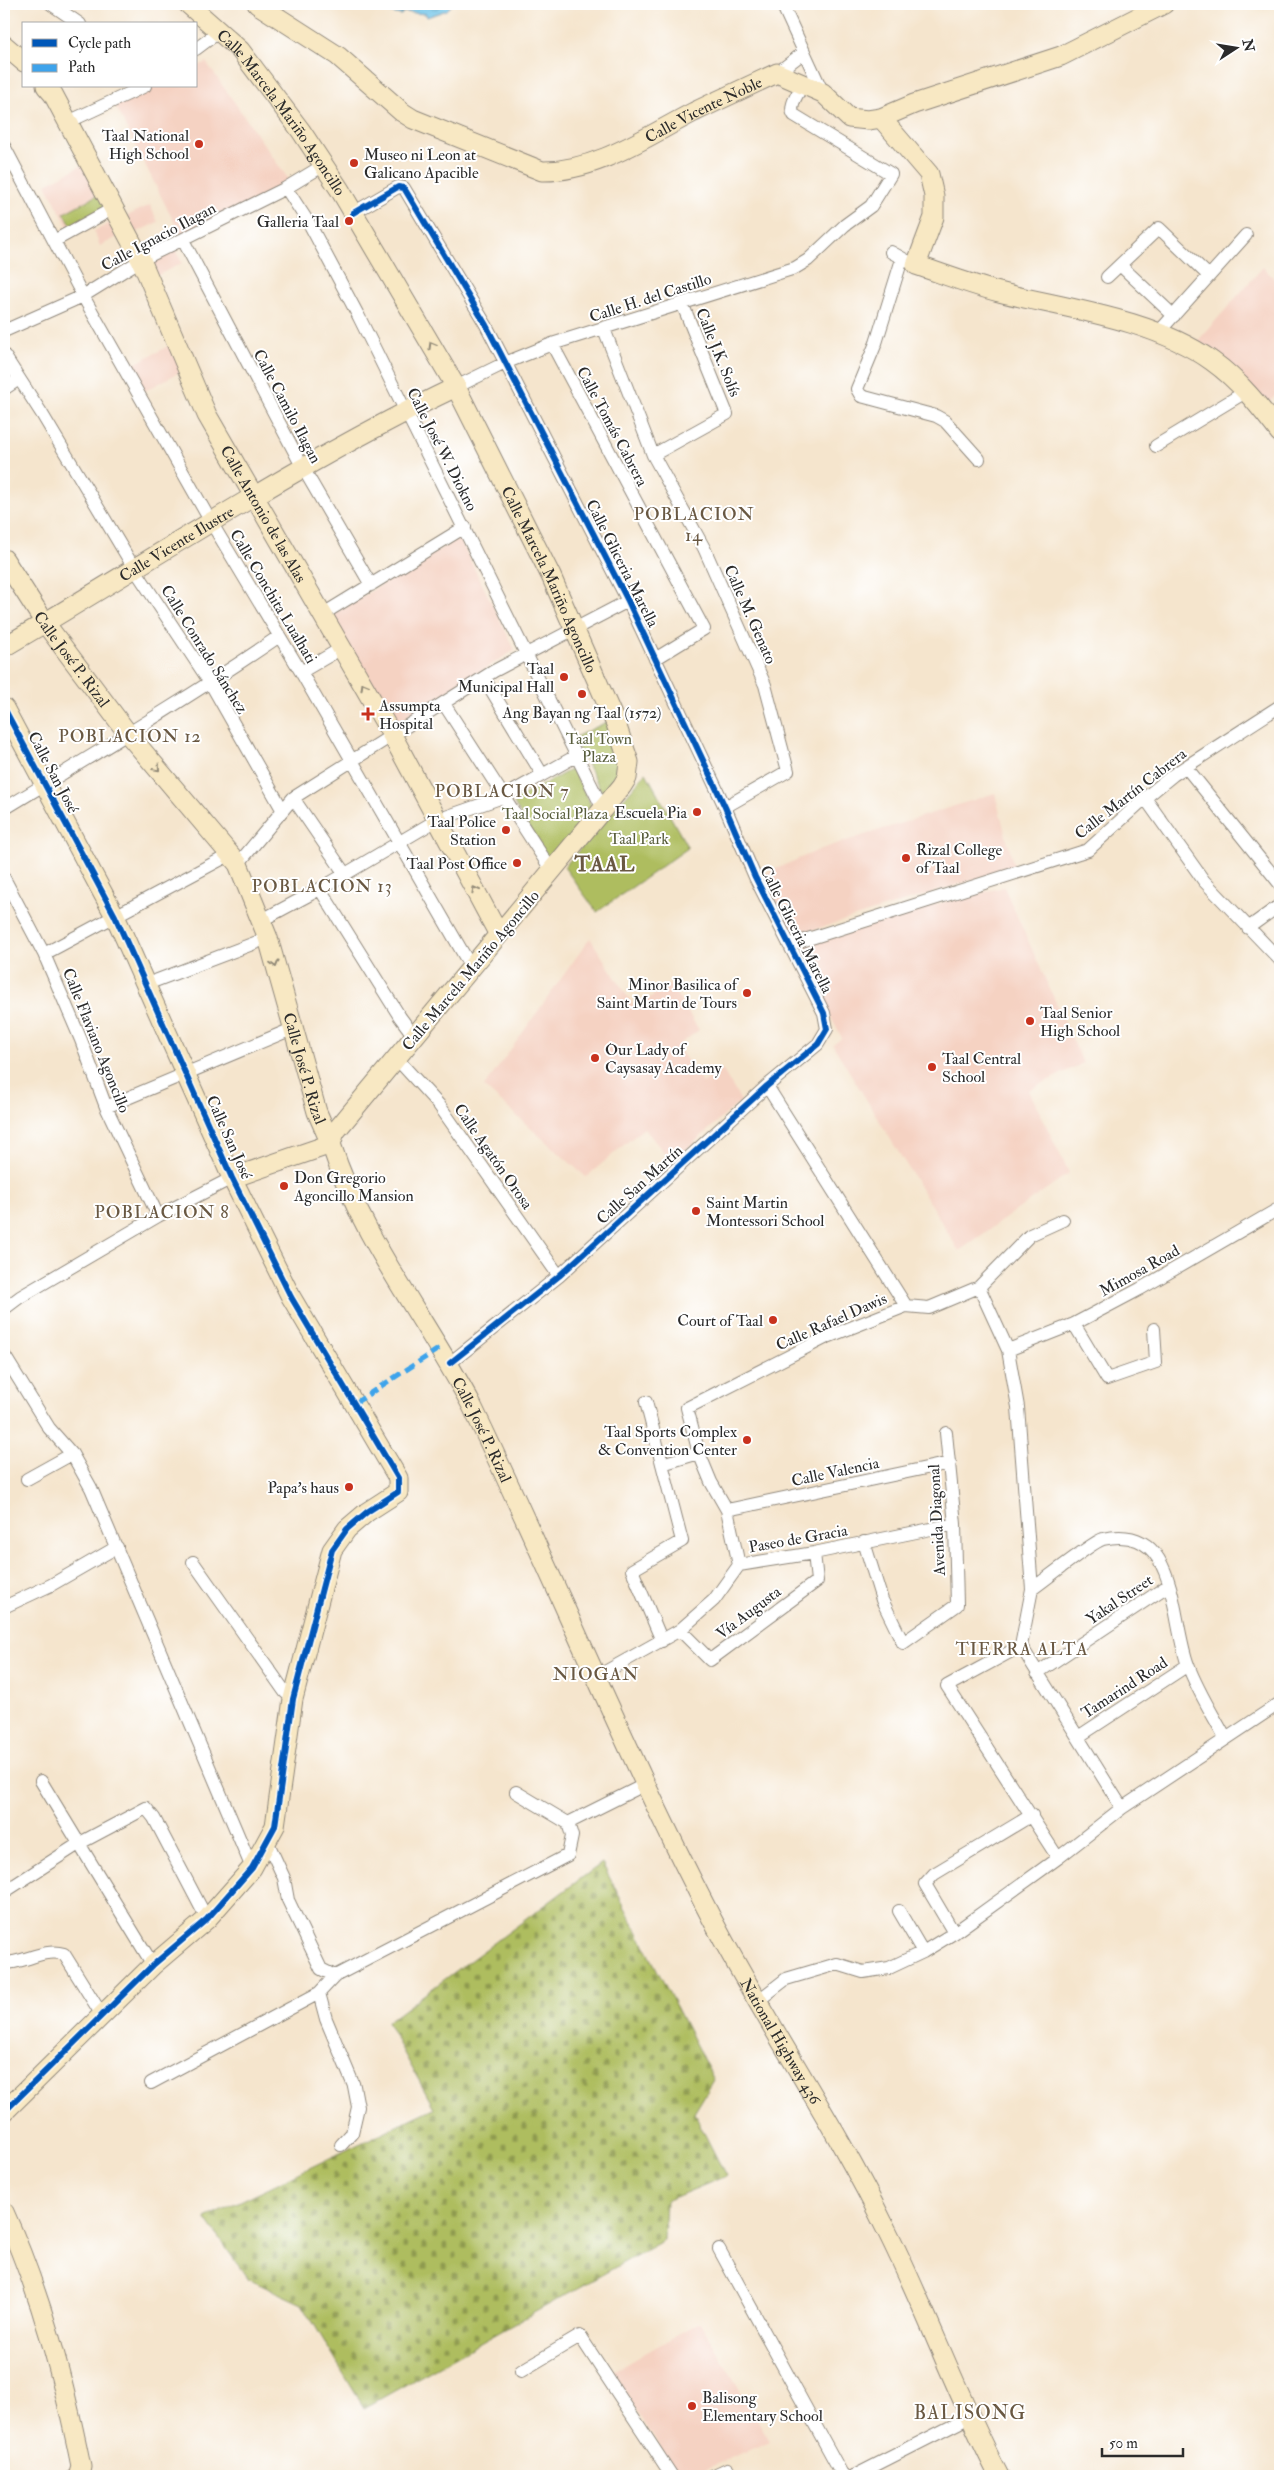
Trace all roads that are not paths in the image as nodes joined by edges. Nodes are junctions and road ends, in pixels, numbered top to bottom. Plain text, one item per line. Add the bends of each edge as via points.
1 (51, 4) edge
2 (188, 4) edge
3 (257, 4) edge
4 (782, 4) edge
5 (1164, 4) edge
6 (77, 22) edge
7 (220, 31) junction
8 (4, 45) edge
9 (198, 48) edge
10 (803, 53) junction
11 (22, 60) edge
12 (777, 74) junction
13 (803, 84) junction
14 (48, 88) edge
15 (141, 88) edge
16 (823, 93) junction
17 (882, 118) junction
18 (68, 122) junction
19 (4, 146) edge
20 (324, 165) junction
21 (286, 188) junction
22 (114, 208) junction
23 (353, 213) junction
24 (1246, 235) dead end
25 (182, 240) junction
26 (54, 241) junction
27 (903, 259) junction
28 (141, 260) junction
29 (1120, 265) junction
30 (1209, 276) junction
31 (1107, 277) dead end
32 (83, 296) junction
33 (682, 303) junction
34 (1174, 316) junction
35 (604, 329) junction
36 (4, 331) edge
37 (1157, 334) junction
38 (552, 344) junction
39 (4, 355) edge
40 (505, 363) junction
41 (19, 379) junction
42 (456, 387) junction
43 (4, 389) edge
44 (1247, 390) junction
45 (405, 412) junction
46 (1280, 433) edge
47 (1156, 446) dead end
48 (653, 456) junction
49 (978, 459) dead end
50 (303, 468) junction
51 (254, 496) junction
52 (211, 522) junction
53 (465, 527) junction
54 (4, 559) edge
55 (134, 568) junction
56 (371, 585) junction
57 (628, 601) junction
58 (323, 614) junction
59 (44, 623) junction
60 (574, 628) junction
61 (278, 637) junction
62 (4, 647) edge
63 (342, 648) junction
64 (526, 653) junction
65 (655, 659) junction
66 (301, 672) junction
67 (484, 678) junction
68 (211, 684) junction
69 (444, 704) junction
70 (1280, 706) edge
71 (4, 708) edge
72 (129, 735) junction
73 (392, 735) junction
74 (576, 756) junction
75 (351, 761) junction
76 (1186, 767) junction
77 (542, 774) junction
78 (46, 784) junction
79 (503, 797) junction
80 (293, 798) junction
81 (1145, 798) junction
82 (725, 807) junction
83 (282, 808) junction
84 (4, 809) edge
85 (603, 809) junction
86 (438, 820) junction
87 (399, 843) junction
88 (235, 859) junction
89 (552, 871) junction
90 (345, 874) junction
91 (4, 878) edge
92 (1280, 884) edge
93 (320, 889) junction
94 (1280, 905) edge
95 (115, 916) junction
96 (262, 920) junction
97 (1248, 928) junction
98 (498, 933) junction
99 (268, 938) junction
100 (789, 945) junction
101 (44, 954) junction
102 (1280, 960) edge
103 (471, 967) junction
104 (147, 984) junction
105 (824, 1013) joint
106 (292, 1029) junction
107 (414, 1036) junction
108 (396, 1059) junction
109 (186, 1075) junction
110 (767, 1086) junction
111 (106, 1107) junction
112 (331, 1142) junction
113 (232, 1178) junction
114 (1280, 1208) edge
115 (158, 1216) junction
116 (1063, 1220) dead end
117 (559, 1276) junction
118 (979, 1287) junction
119 (906, 1306) junction
120 (4, 1309) edge
121 (1074, 1324) junction
122 (1154, 1329) dead end
123 (1008, 1350) junction
124 (4, 1355) edge
125 (450, 1363) junction
126 (646, 1402) dead end
127 (946, 1433) dead end
128 (699, 1453) junction
129 (72, 1454) junction
130 (950, 1463) junction
131 (662, 1464) junction
132 (27, 1479) dead end
133 (727, 1510) junction
134 (956, 1524) junction
135 (864, 1542) junction
136 (117, 1547) junction
137 (814, 1553) junction
138 (193, 1562) dead end
139 (739, 1564) junction
140 (1169, 1585) junction
141 (1032, 1589) junction
142 (4, 1607) edge
143 (563, 1607) joint
144 (680, 1630) junction
145 (662, 1641) junction
146 (1021, 1646) junction
147 (1188, 1665) junction
148 (1037, 1673) junction
149 (596, 1677) junction
150 (293, 1699) junction
151 (1280, 1703) edge
152 (1078, 1737) junction
153 (1226, 1739) junction
154 (41, 1781) dead end
155 (646, 1784) junction
156 (516, 1792) dead end
157 (1122, 1808) junction
158 (1032, 1815) junction
159 (568, 1823) junction
160 (266, 1841) junction
161 (80, 1843) junction
162 (1058, 1858) junction
163 (252, 1868) junction
164 (4, 1892) edge
165 (899, 1912) dead end
166 (207, 1919) junction
167 (954, 1933) junction
168 (923, 1952) junction
169 (4, 1963) edge
170 (153, 1965) junction
171 (335, 1976) junction
172 (319, 1993) junction
173 (759, 2000) junction
174 (102, 2016) junction
175 (151, 2082) dead end
176 (4, 2112) edge
177 (341, 2145) dead end
178 (4, 2212) edge
179 (719, 2250) dead end
180 (521, 2371) dead end
181 (968, 2418) junction
182 (78, 2476) edge
183 (672, 2476) edge
184 (712, 2476) edge
185 (733, 2476) edge
186 (843, 2476) edge
187 (854, 2476) edge
188 (998, 2476) edge

1 - 6 street
2 - 7 main road, Calle Marcela Mariño Agoncillo
3 - 12 main road, Calle Vicente Noble via 338,56 413,119 542,171 561,170 603,158
4 - 10 street
5 - 17 main road, Calle Vicente Noble via 1061,56 914,104
7 - 9 street
7 - 20 main road, Calle Marcela Mariño Agoncillo via 260,73
8 - 11 main road
10 - 12 street
10 - 16 street
12 - 13 main road, Calle Vicente Noble
13 - 16 main road, Calle Vicente Noble
13 - 33 street, Calle H. del Castillo via 792,106 794,116 891,174 871,206 808,260 795,268
14 - 18 main road, Calle Antonio de las Alas
15 - 18 street
16 - 17 main road, Calle Vicente Noble via 849,118
17 - 27 main road via 928,174 934,196 934,217
18 - 22 main road, Calle Antonio de las Alas
19 - 26 street, Calle Conchita Lualhati
20 - 21 street, Calle Ignacio Ilagan
20 - 23 main road, Calle Marcela Mariño Agoncillo
21 - 25 street, Calle Ignacio Ilagan
21 - 45 street, Calle José W. Diokno via 310,225 359,316
22 - 26 street
22 - 28 main road, Calle Antonio de las Alas
23 - 40 street, Calle Gliceria Marella via 398,187 404,188 456,272
42 -> 23 main road, Calle Marcela Mariño Agoncillo
24 - 30 street
25 - 28 street, Calle Ignacio Ilagan
25 - 50 street, Calle Camilo Ilagan
26 - 32 street, Calle Conchita Lualhati
27 - 37 main road via 1004,294 1094,312
27 - 49 street via 876,343 857,389 860,396 945,421
28 - 32 street, Calle Ignacio Ilagan
28 - 51 main road, Calle Antonio de las Alas via 207,415
29 - 30 street via 1159,228
29 - 31 street
29 - 34 street
30 - 34 street
32 - 36 street, Calle Ignacio Ilagan
32 - 52 street, Calle Conchita Lualhati
33 - 35 street, Calle H. del Castillo
33 - 48 street, Calle J.K. Solís via 727,414
34 - 37 street
35 - 38 street, Calle H. del Castillo
35 - 48 street, Calle M. Genato
37 - 44 main road via 1178,341 1212,361
38 - 40 street, Calle H. del Castillo
38 - 65 street, Calle Tomás Cabrera via 704,629
39 - 41 street, Calle Conrado Sánchez
40 - 42 street, Calle H. del Castillo
40 - 57 street, Calle Gliceria Marella
41 - 43 street
41 - 55 street, Calle Conrado Sánchez
42 - 45 main road, Calle Vicente Ilustre
42 - 60 main road, Calle Marcela Mariño Agoncillo
44 - 46 main road
44 - 47 street
45 - 50 main road, Calle Vicente Ilustre
45 - 53 street, Calle José W. Diokno
48 - 82 street, Calle M. Genato via 704,548 766,685 788,771
50 - 51 main road, Calle Vicente Ilustre
50 - 56 street, Calle Camilo Ilagan
51 - 52 main road, Calle Vicente Ilustre
51 - 58 main road, Calle Antonio de las Alas
52 - 55 main road, Calle Vicente Ilustre
52 - 61 street, Calle Conchita Lualhati
53 - 56 street
53 - 64 street, Calle José W. Diokno
54 - 59 main road, Calle José P. Rizal
55 - 59 main road, Calle Vicente Ilustre
55 - 68 street, Calle Conrado Sánchez
56 - 58 street
57 - 60 street
57 - 65 street, Calle Gliceria Marella
58 - 63 main road, Calle Antonio de las Alas
59 - 62 main road, Calle Vicente Ilustre
59 - 72 main road, Calle José P. Rizal
60 - 64 street
60 - 85 main road, Calle Marcela Mariño Agoncillo via 629,762 627,778
61 - 66 street, Calle Conchita Lualhati
61 - 68 street
63 - 66 street
73 -> 63 main road, Calle Antonio de las Alas
64 - 67 street
64 - 74 street, Calle José W. Diokno
65 - 82 street, Calle Gliceria Marella
66 - 75 street, Calle Conchita Lualhati
67 - 69 street
67 - 77 street
68 - 72 street
68 - 83 street, Calle Conrado Sánchez
69 - 73 street
69 - 79 street
70 - 76 street, Calle Martín Cabrera
71 - 78 main road, Calle San José
72 - 78 street
72 -> 88 main road, Calle José P. Rizal
73 - 75 street
73 - 86 main road, Calle Antonio de las Alas
74 - 77 street
74 - 85 street, Calle José W. Diokno
75 - 80 street
75 - 87 street, Calle Conchita Lualhati
76 - 81 street, Calle Martín Cabrera
76 - 92 street
77 - 79 street
78 - 84 street
78 - 95 main road, Calle San José
79 - 86 street
79 - 89 street
80 - 83 street
80 - 90 street
81 - 97 street via 1204,881
81 - 100 street, Calle Martín Cabrera via 1088,850
82 - 100 street, Calle Gliceria Marella
83 - 88 street
85 - 89 main road, Calle Marcela Mariño Agoncillo
86 - 87 street
98 -> 86 main road, Calle Antonio de las Alas
87 - 90 street
87 - 103 street, Calle Conchita Lualhati
88 - 95 street
88 - 96 main road, Calle José P. Rizal
89 - 98 main road, Calle Marcela Mariño Agoncillo
90 - 93 street
91 - 101 street, Calle Flaviano Agoncillo
93 - 96 street
93 - 107 street
94 - 97 street
95 - 101 street
95 - 104 main road, Calle San José
96 - 99 main road, Calle José P. Rizal
97 - 102 street
98 - 103 main road, Calle Marcela Mariño Agoncillo
99 - 104 street
99 -> 106 main road, Calle José P. Rizal
100 - 105 street, Calle Gliceria Marella
101 - 111 street, Calle Flaviano Agoncillo
103 - 107 main road, Calle Marcela Mariño Agoncillo
104 - 109 main road, Calle San José
105 - 110 street, Calle San Martín via 827,1029 818,1044
106 - 109 street
106 - 112 main road, Calle José P. Rizal via 317,1112
107 - 108 main road, Calle Marcela Mariño Agoncillo
108 - 112 main road, Calle Marcela Mariño Agoncillo
108 - 117 street, Calle Agatón Orosa via 439,1105
109 - 111 street
109 - 113 main road, Calle San José
110 - 117 street, Calle San Martín
110 - 119 street, Calle Rafael Dawis
111 - 115 street, Calle Flaviano Agoncillo
112 - 113 main road
112 - 125 main road, Calle José P. Rizal via 345,1185 365,1224
113 - 115 street
113 - 150 main road, Calle San José via 292,1296 398,1478 398,1492 347,1529 332,1550
114 - 121 street, Mimosa Road
115 - 120 street
116 - 118 street via 1030,1235
117 - 125 street, Calle San Martín
118 - 119 street via 929,1308
118 - 123 street
119 - 128 street, Calle Rafael Dawis via 825,1338 687,1408
121 - 122 street via 1107,1379 1156,1362
121 - 123 street, Mimosa Road
123 - 141 street via 1018,1407
124 - 129 street via 49,1428
125 - 143 main road, Calle José P. Rizal via 492,1447
126 - 131 street
127 - 130 street, Avenida Diagonal
128 - 131 street
128 - 133 street, Calle Rafael Dawis via 710,1482
129 - 132 street
129 - 136 street
130 - 133 street, Calle Valencia
130 - 134 street, Avenida Diagonal
131 - 145 street via 682,1541 632,1570
133 - 139 street, Calle Rafael Dawis
134 - 135 street, Paseo de Gracia
134 - 135 street, Avenida Diagonal via 956,1605 903,1644 882,1600
135 - 137 street, Paseo de Gracia
136 - 142 street via 51,1585
136 - 163 street
137 - 139 street, Paseo de Gracia
137 - 144 street, Vía Augusta via 816,1581 710,1660
138 - 150 street
139 - 144 street, Paseo de Gracia via 714,1600
140 - 141 street via 1162,1560 1148,1544 1130,1537 1102,1539
140 - 147 street
140 - 148 street, Yakal Street
141 - 146 street
143 - 149 main road, National Highway 436
144 - 145 street, Paseo de Gracia
145 - 149 street, Paseo de Gracia
146 - 148 street
146 - 158 street via 947,1686
147 - 152 street, Tamarind Road
147 - 153 street
148 - 152 street
149 - 155 main road, National Highway 436
150 - 160 main road via 275,1826
151 - 153 street
152 - 157 street
153 - 157 street
154 - 161 street
155 - 159 street
155 - 173 main road, National Highway 436 via 722,1938
156 - 159 street
157 - 162 street
158 - 162 street
158 - 167 street via 934,1874 925,1884
159 - 171 street via 572,1836 568,1855
160 - 163 main road
160 - 171 street via 284,1878 288,1900 321,1969
161 - 164 street
161 - 166 street via 146,1808
161 - 170 street
162 - 167 street
163 - 166 main road
165 - 168 street
166 - 170 main road
167 - 168 street
168 - 173 street via 889,1968 863,1972 837,1964 820,1968 786,1978
169 - 174 street via 27,1960 53,1951 64,1954
170 - 174 main road
171 - 172 street
172 - 175 street
172 - 177 street via 326,2019 354,2086 358,2107 352,2132
173 - 181 main road, National Highway 436 via 886,2228
174 - 176 main road
178 - 182 main road via 53,2343 81,2466
179 - 186 street
180 - 183 street via 580,2336
181 - 187 street
181 - 188 main road, National Highway 436
184 - 185 street via 727,2469

